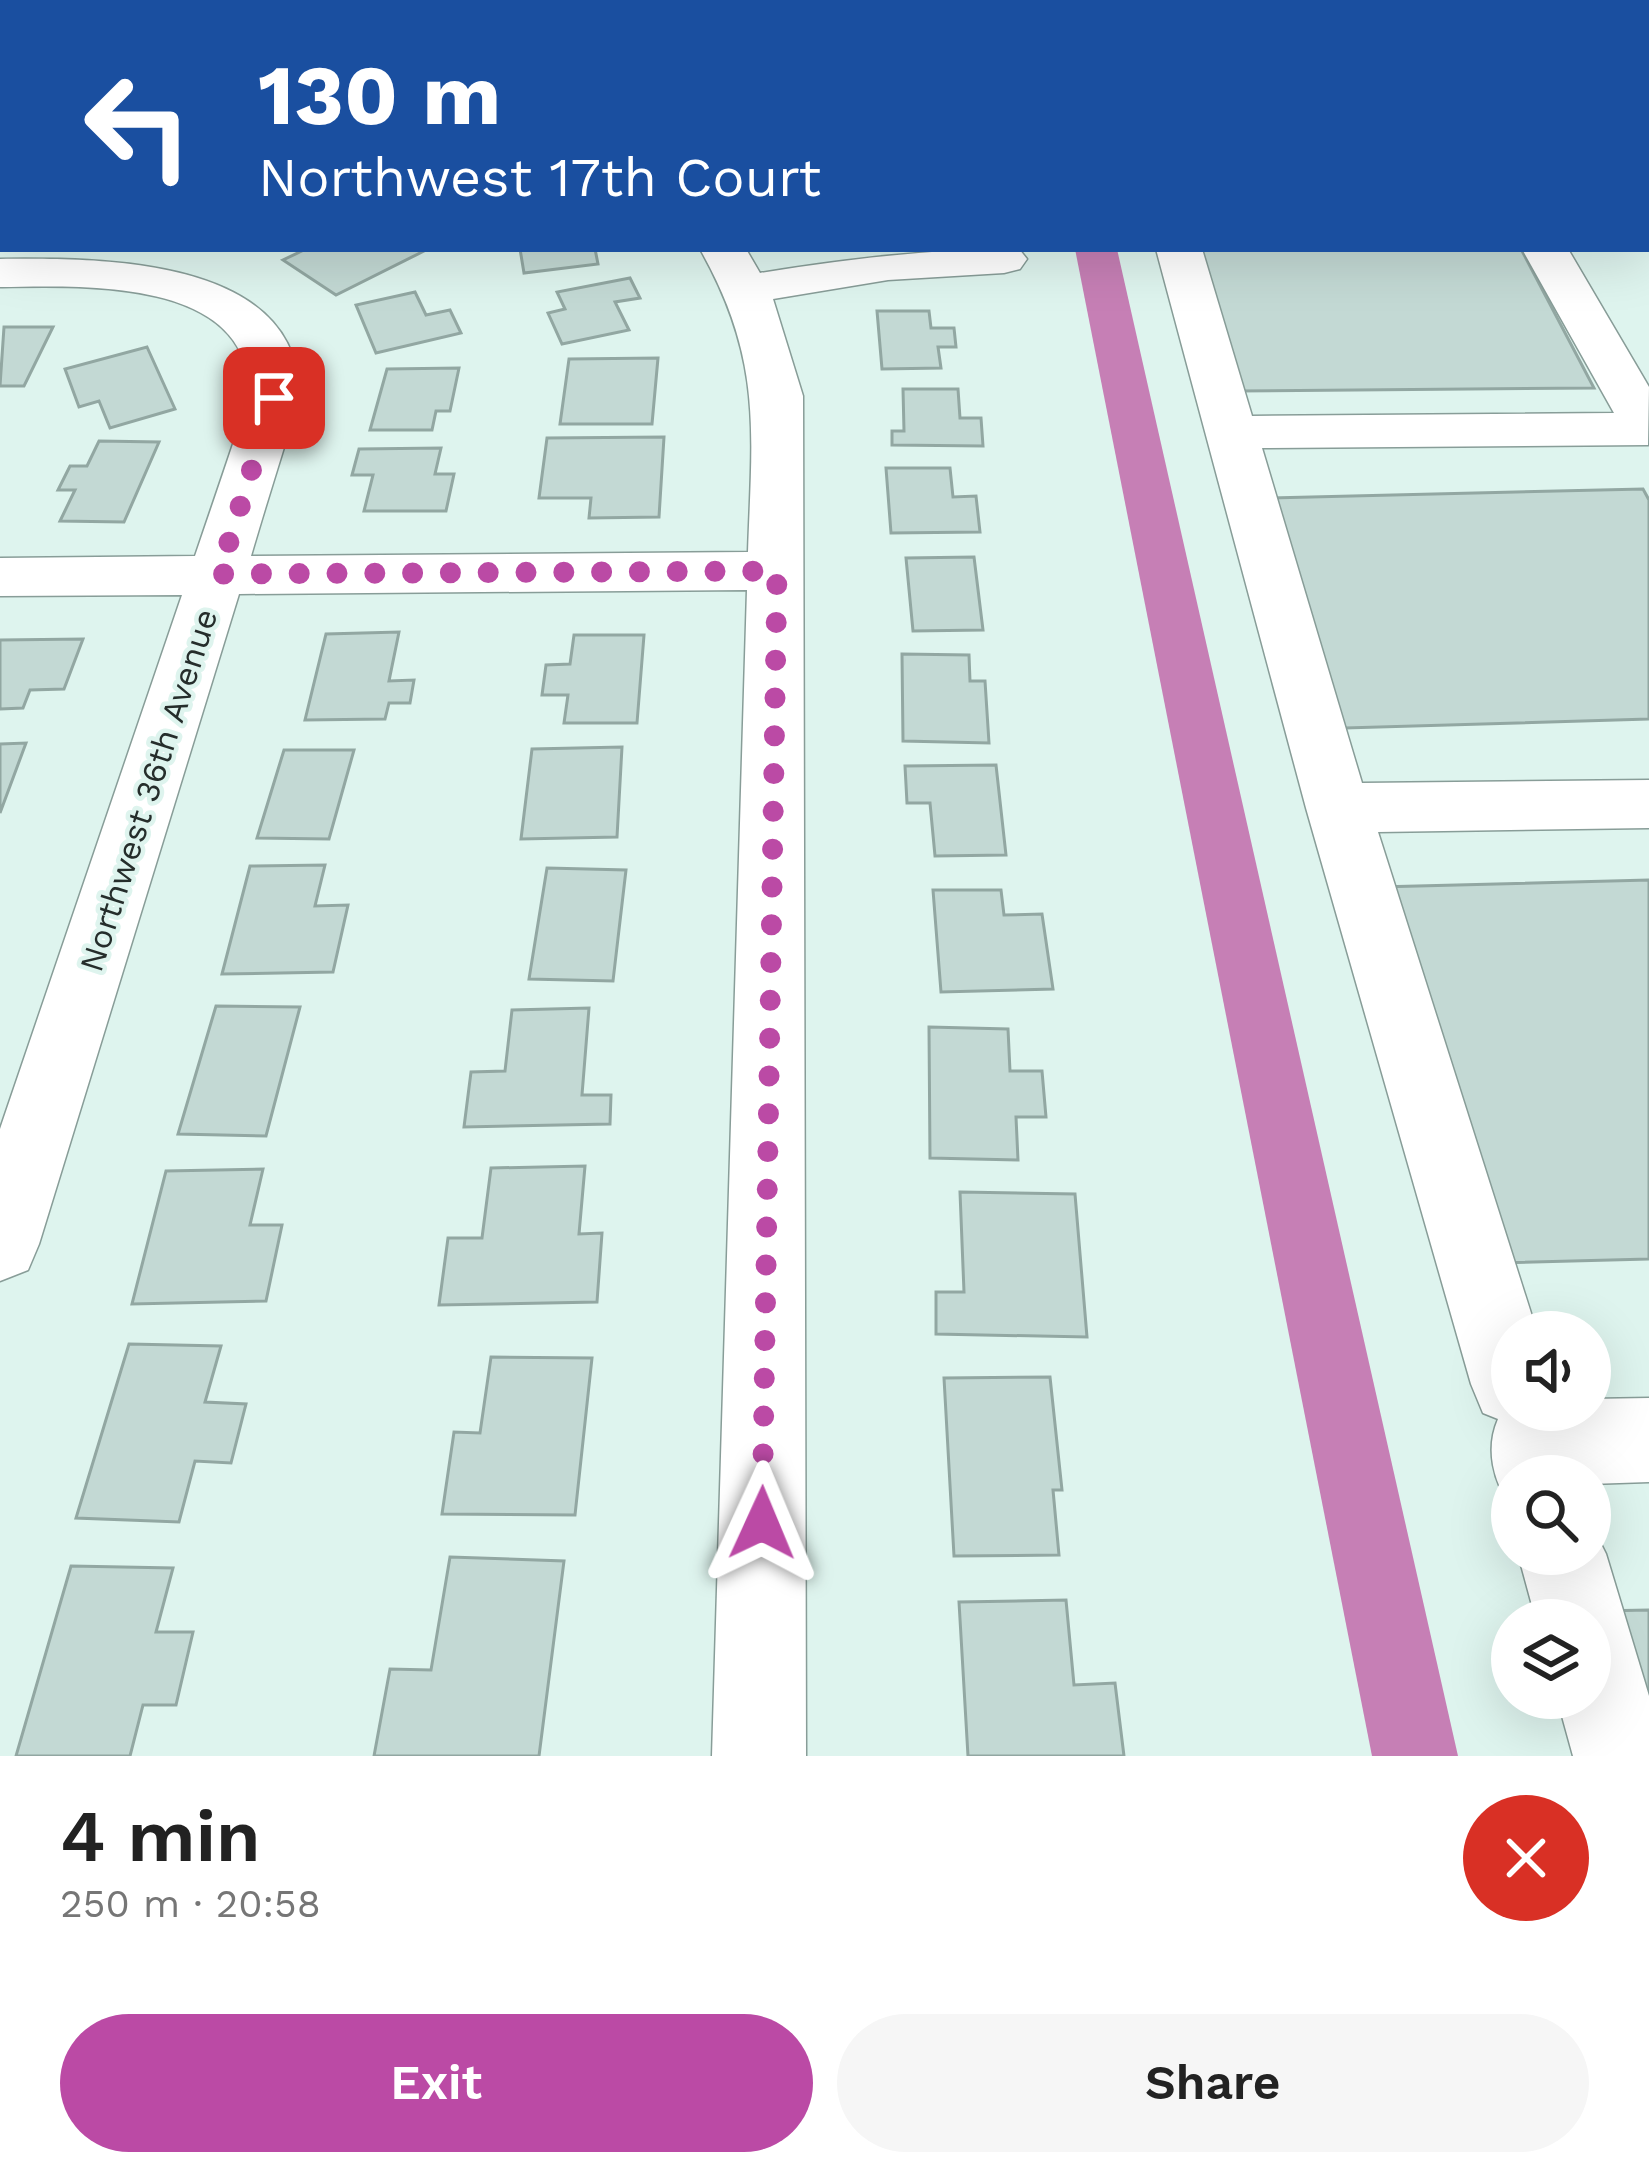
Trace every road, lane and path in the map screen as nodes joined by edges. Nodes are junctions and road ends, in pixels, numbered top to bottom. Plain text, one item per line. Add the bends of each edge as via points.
1 (1180, 252) edge
2 (1547, 252) edge
3 (1004, 259) dead end
4 (735, 269) edge
5 (0, 273) edge
6 (1649, 430) edge
7 (1228, 432) junction
8 (777, 571) junction
9 (219, 574) junction
10 (0, 577) edge
11 (1649, 804) edge
12 (1338, 808) junction
13 (0, 1244) edge
14 (1491, 1315) edge
15 (1556, 1431) edge
16 (1649, 1440) edge
17 (1609, 1719) edge
18 (759, 1756) edge
19 (1620, 1756) edge

1 - 7 street
2 - 6 street
3 - 4 street
4 - 8 street via 778,396
5 - 9 street, Northwest 36th Avenue via 150,281 219,302 258,334 274,398
6 - 7 street
7 - 12 street
8 - 9 street
8 - 18 street
9 - 10 street
9 - 13 street, Northwest 36th Avenue
11 - 12 street
12 - 14 street
15 - 16 street
17 - 19 street

